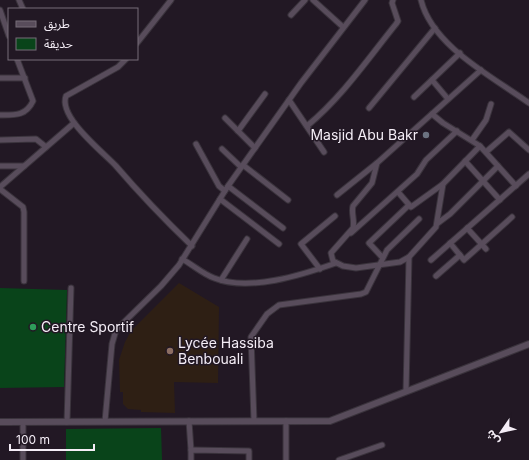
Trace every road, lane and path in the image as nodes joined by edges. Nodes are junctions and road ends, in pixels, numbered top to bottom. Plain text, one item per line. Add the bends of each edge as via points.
1 (171, 0) edge
2 (306, 0) edge
3 (313, 0) edge
4 (365, 0) edge
5 (393, 0) edge
6 (421, 0) edge
7 (0, 11) edge
8 (291, 15) dead end
9 (343, 27) junction
10 (435, 28) junction
11 (8, 33) edge
12 (138, 42) edge
13 (460, 53) junction
14 (17, 60) edge
15 (125, 60) edge
16 (481, 70) junction
17 (0, 78) edge
18 (25, 78) junction
19 (432, 80) junction
20 (265, 94) dead end
21 (414, 96) dead end
22 (448, 99) junction
23 (289, 100) junction
24 (529, 103) edge
25 (491, 104) dead end
26 (369, 108) dead end
27 (432, 114) junction
28 (0, 115) edge
29 (225, 118) dead end
30 (74, 123) junction
31 (307, 126) junction
32 (238, 131) junction
33 (457, 131) junction
34 (0, 140) edge
35 (472, 140) junction
36 (529, 140) edge
37 (196, 144) dead end
38 (524, 144) junction
39 (480, 146) junction
40 (46, 147) junction
41 (255, 148) junction
42 (222, 149) dead end
43 (529, 150) edge
44 (324, 152) dead end
45 (486, 152) junction
46 (465, 161) junction
47 (377, 163) junction
48 (0, 166) edge
49 (24, 166) junction
50 (242, 166) junction
51 (498, 166) junction
52 (529, 174) edge
53 (484, 181) junction
54 (443, 184) junction
55 (228, 186) junction
56 (516, 186) junction
57 (0, 188) edge
58 (225, 191) junction
59 (398, 192) junction
60 (337, 195) dead end
61 (220, 199) junction
62 (288, 200) dead end
63 (500, 200) junction
64 (409, 205) junction
65 (335, 216) dead end
66 (512, 217) dead end
67 (419, 220) dead end
68 (438, 223) junction
69 (283, 228) dead end
70 (467, 228) junction
71 (348, 236) junction
72 (247, 238) dead end
73 (450, 243) junction
74 (279, 244) dead end
75 (482, 244) junction
76 (192, 246) junction
77 (486, 249) dead end
78 (460, 255) junction
79 (382, 257) junction
80 (409, 257) junction
81 (182, 259) junction
82 (431, 260) dead end
83 (336, 263) junction
84 (380, 264) junction
85 (320, 269) junction
86 (436, 276) dead end
87 (221, 280) junction
88 (24, 281) dead end
89 (71, 288) dead end
90 (529, 344) edge
91 (406, 391) junction
92 (105, 421) junction
93 (190, 421) junction
94 (254, 421) junction
95 (286, 421) junction
96 (0, 422) edge
97 (22, 422) junction
98 (67, 422) junction
99 (382, 445) dead end
100 (191, 450) junction
101 (23, 460) edge
102 (191, 460) edge
103 (249, 460) edge
104 (286, 460) edge
105 (340, 460) edge

1 - 12 street
2 - 8 street
3 - 9 street
4 - 9 street
5 - 31 street via 398,21 396,24 341,94 327,110
6 - 10 street via 426,15
7 - 11 street
9 - 23 street
10 - 13 street
10 - 26 street
13 - 16 street
13 - 19 street
14 - 18 street
15 - 30 street via 118,68 66,96 66,107
16 - 22 street
16 - 24 street
17 - 18 street
18 - 28 street via 32,94 30,107 23,113
19 - 21 street
19 - 22 street
20 - 32 street
22 - 27 street
23 - 31 street
23 - 41 street
25 - 35 street via 486,120
27 - 33 street
27 - 47 street
29 - 32 street
30 - 40 street
30 - 76 street via 92,145 114,164 152,207
31 - 44 street
32 - 41 street
33 - 35 street
33 - 59 street via 426,160 417,174
34 - 40 street via 36,139
35 - 39 street
36 - 38 street
37 - 58 street via 219,186
38 - 43 street
38 - 45 street via 509,132
39 - 45 street
39 - 46 street
40 - 49 street
41 - 50 street
42 - 50 street
45 - 51 street
46 - 53 street
46 - 54 street
47 - 60 street
47 - 71 street via 372,183 353,206 354,223
48 - 49 street
49 - 57 street
50 - 55 street
50 - 62 street
51 - 53 street
51 - 56 street
52 - 56 street
53 - 63 street
53 - 68 street
54 - 64 street via 411,207
54 - 68 street
55 - 58 street
55 - 69 street
56 - 63 street
57 - 88 street via 23,207
58 - 61 street
59 - 64 street
59 - 71 street
61 - 74 street
61 - 76 street
63 - 70 street
64 - 79 street via 369,243
65 - 85 street via 301,244
66 - 75 street
67 - 79 street
68 - 80 street
70 - 73 street
70 - 75 street
71 - 83 street via 331,253
72 - 87 street
73 - 78 street
73 - 82 street
75 - 77 street
75 - 78 street via 464,260
76 - 81 street
78 - 86 street
79 - 84 street
80 - 84 street via 400,262
80 - 91 street
81 - 87 street
81 - 92 street via 161,286 116,330 112,344
83 - 84 street via 356,268
83 - 85 street
84 - 94 street via 369,288 361,294 279,305 267,314 251,337
85 - 87 street via 243,284
89 - 98 street
90 - 91 street
91 - 95 street via 339,419
92 - 93 street
92 - 98 street
93 - 94 street
93 - 100 street
94 - 95 street
95 - 104 street
96 - 97 street
97 - 98 street
97 - 101 street
99 - 105 street
100 - 102 street
100 - 103 street via 249,451

